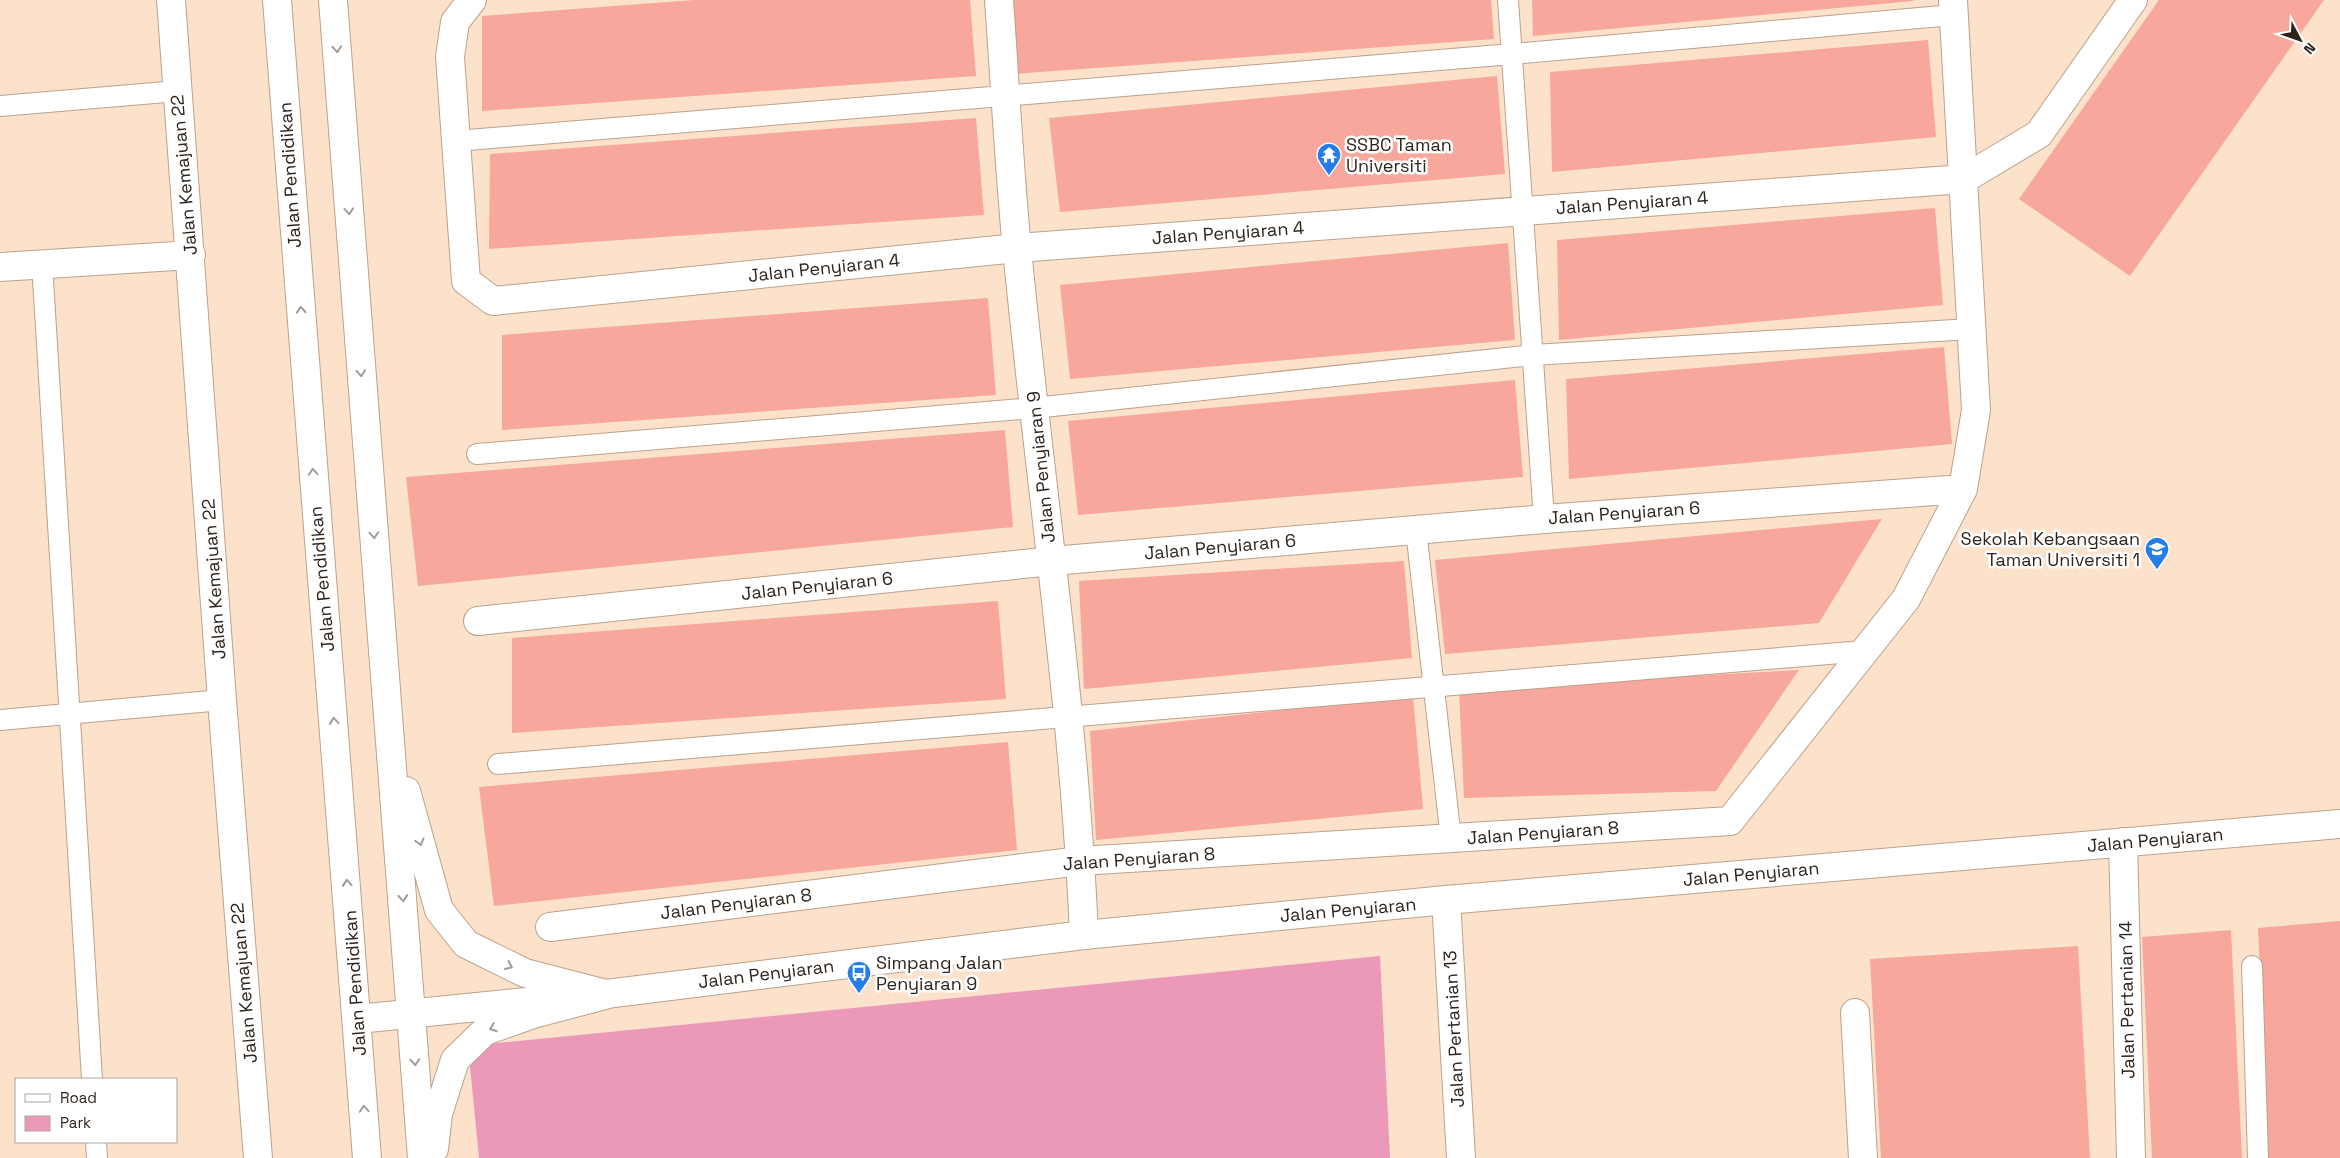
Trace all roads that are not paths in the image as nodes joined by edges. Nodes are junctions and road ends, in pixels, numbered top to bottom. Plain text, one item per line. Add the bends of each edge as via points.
1 (172, 0) edge
2 (277, 0) edge
3 (333, 0) edge
4 (472, 0) edge
5 (999, 0) edge
6 (1508, 0) edge
7 (2133, 0) edge
8 (1953, 8) edge
9 (1512, 54) junction
10 (178, 91) junction
11 (1006, 95) junction
12 (0, 106) edge
13 (456, 141) junction
14 (1964, 179) junction
15 (1522, 211) junction
16 (1017, 248) junction
17 (191, 255) junction
18 (42, 263) junction
19 (0, 267) edge
20 (1972, 329) junction
21 (1532, 355) junction
22 (1034, 408) junction
23 (477, 454) dead end
24 (1963, 489) junction
25 (1544, 519) junction
26 (1416, 530) junction
27 (1052, 561) junction
28 (478, 621) dead end
29 (1864, 652) junction
30 (1433, 687) junction
31 (222, 700) junction
32 (69, 715) junction
33 (1067, 717) junction
34 (0, 720) edge
35 (388, 727) junction
36 (498, 764) dead end
37 (2340, 824) edge
38 (1450, 839) junction
39 (2124, 842) junction
40 (1080, 861) junction
41 (1446, 900) junction
42 (550, 927) dead end
43 (1084, 935) junction
44 (2252, 966) dead end
45 (606, 994) junction
46 (412, 1013) junction
47 (1856, 1013) dead end
48 (358, 1019) junction
49 (92, 1078) edge
50 (96, 1143) edge
51 (97, 1158) edge
52 (258, 1158) edge
53 (367, 1158) edge
54 (422, 1158) edge
55 (434, 1158) edge
56 (1461, 1158) edge
57 (1863, 1158) edge
58 (2131, 1158) edge
59 (2258, 1158) edge

1 - 10 street, Jalan Kemajuan 22
48 -> 2 street, Jalan Pendidikan
3 -> 35 street
4 - 13 street via 455,22 450,57
5 - 11 street, Jalan Penyiaran 9
6 - 9 lane
7 - 14 street via 2039,134
8 - 9 lane
8 - 14 street
9 - 11 lane
9 - 15 lane
10 - 12 lane
10 - 17 street, Jalan Kemajuan 22
11 - 13 lane
11 - 16 street, Jalan Penyiaran 9
13 - 16 street, Jalan Penyiaran 4 via 466,281 493,301
14 - 15 street, Jalan Penyiaran 4
14 - 20 street
15 - 16 street, Jalan Penyiaran 4
15 - 21 lane
16 - 22 street, Jalan Penyiaran 9
17 - 18 street
17 - 31 street, Jalan Kemajuan 22
18 - 19 street
18 - 32 lane
20 - 21 lane
20 - 24 street via 1976,410
21 - 22 lane
21 - 25 lane
22 - 23 lane
22 - 27 street, Jalan Penyiaran 9
24 - 25 street, Jalan Penyiaran 6
24 - 29 street via 1906,599
25 - 26 street, Jalan Penyiaran 6
26 - 27 street, Jalan Penyiaran 6
26 - 30 lane
27 - 28 street, Jalan Penyiaran 6
27 - 33 street, Jalan Penyiaran 9
29 - 30 lane
29 - 38 street, Jalan Penyiaran 8 via 1730,821
30 - 33 lane
30 - 38 lane
31 - 32 lane
31 - 52 street, Jalan Kemajuan 22
32 - 34 lane
32 - 49 lane
33 - 36 lane
33 - 40 street, Jalan Penyiaran 9
35 -> 45 street via 439,910 466,944 524,973
35 -> 46 street
37 - 39 street, Jalan Penyiaran
38 - 40 street, Jalan Penyiaran 8
39 - 41 street, Jalan Penyiaran
39 - 58 street, Jalan Pertanian 14
40 - 42 street, Jalan Penyiaran 8
40 - 43 street, Jalan Penyiaran 9
41 - 43 street, Jalan Penyiaran
41 - 56 street, Jalan Pertanian 13
43 - 45 street, Jalan Penyiaran
44 - 59 lane
45 - 46 street, Jalan Penyiaran
45 -> 55 street via 485,1030 454,1060 438,1114
46 - 48 street, Jalan Penyiaran
46 -> 54 street
47 - 57 street
53 -> 48 street, Jalan Pendidikan
50 - 51 lane

